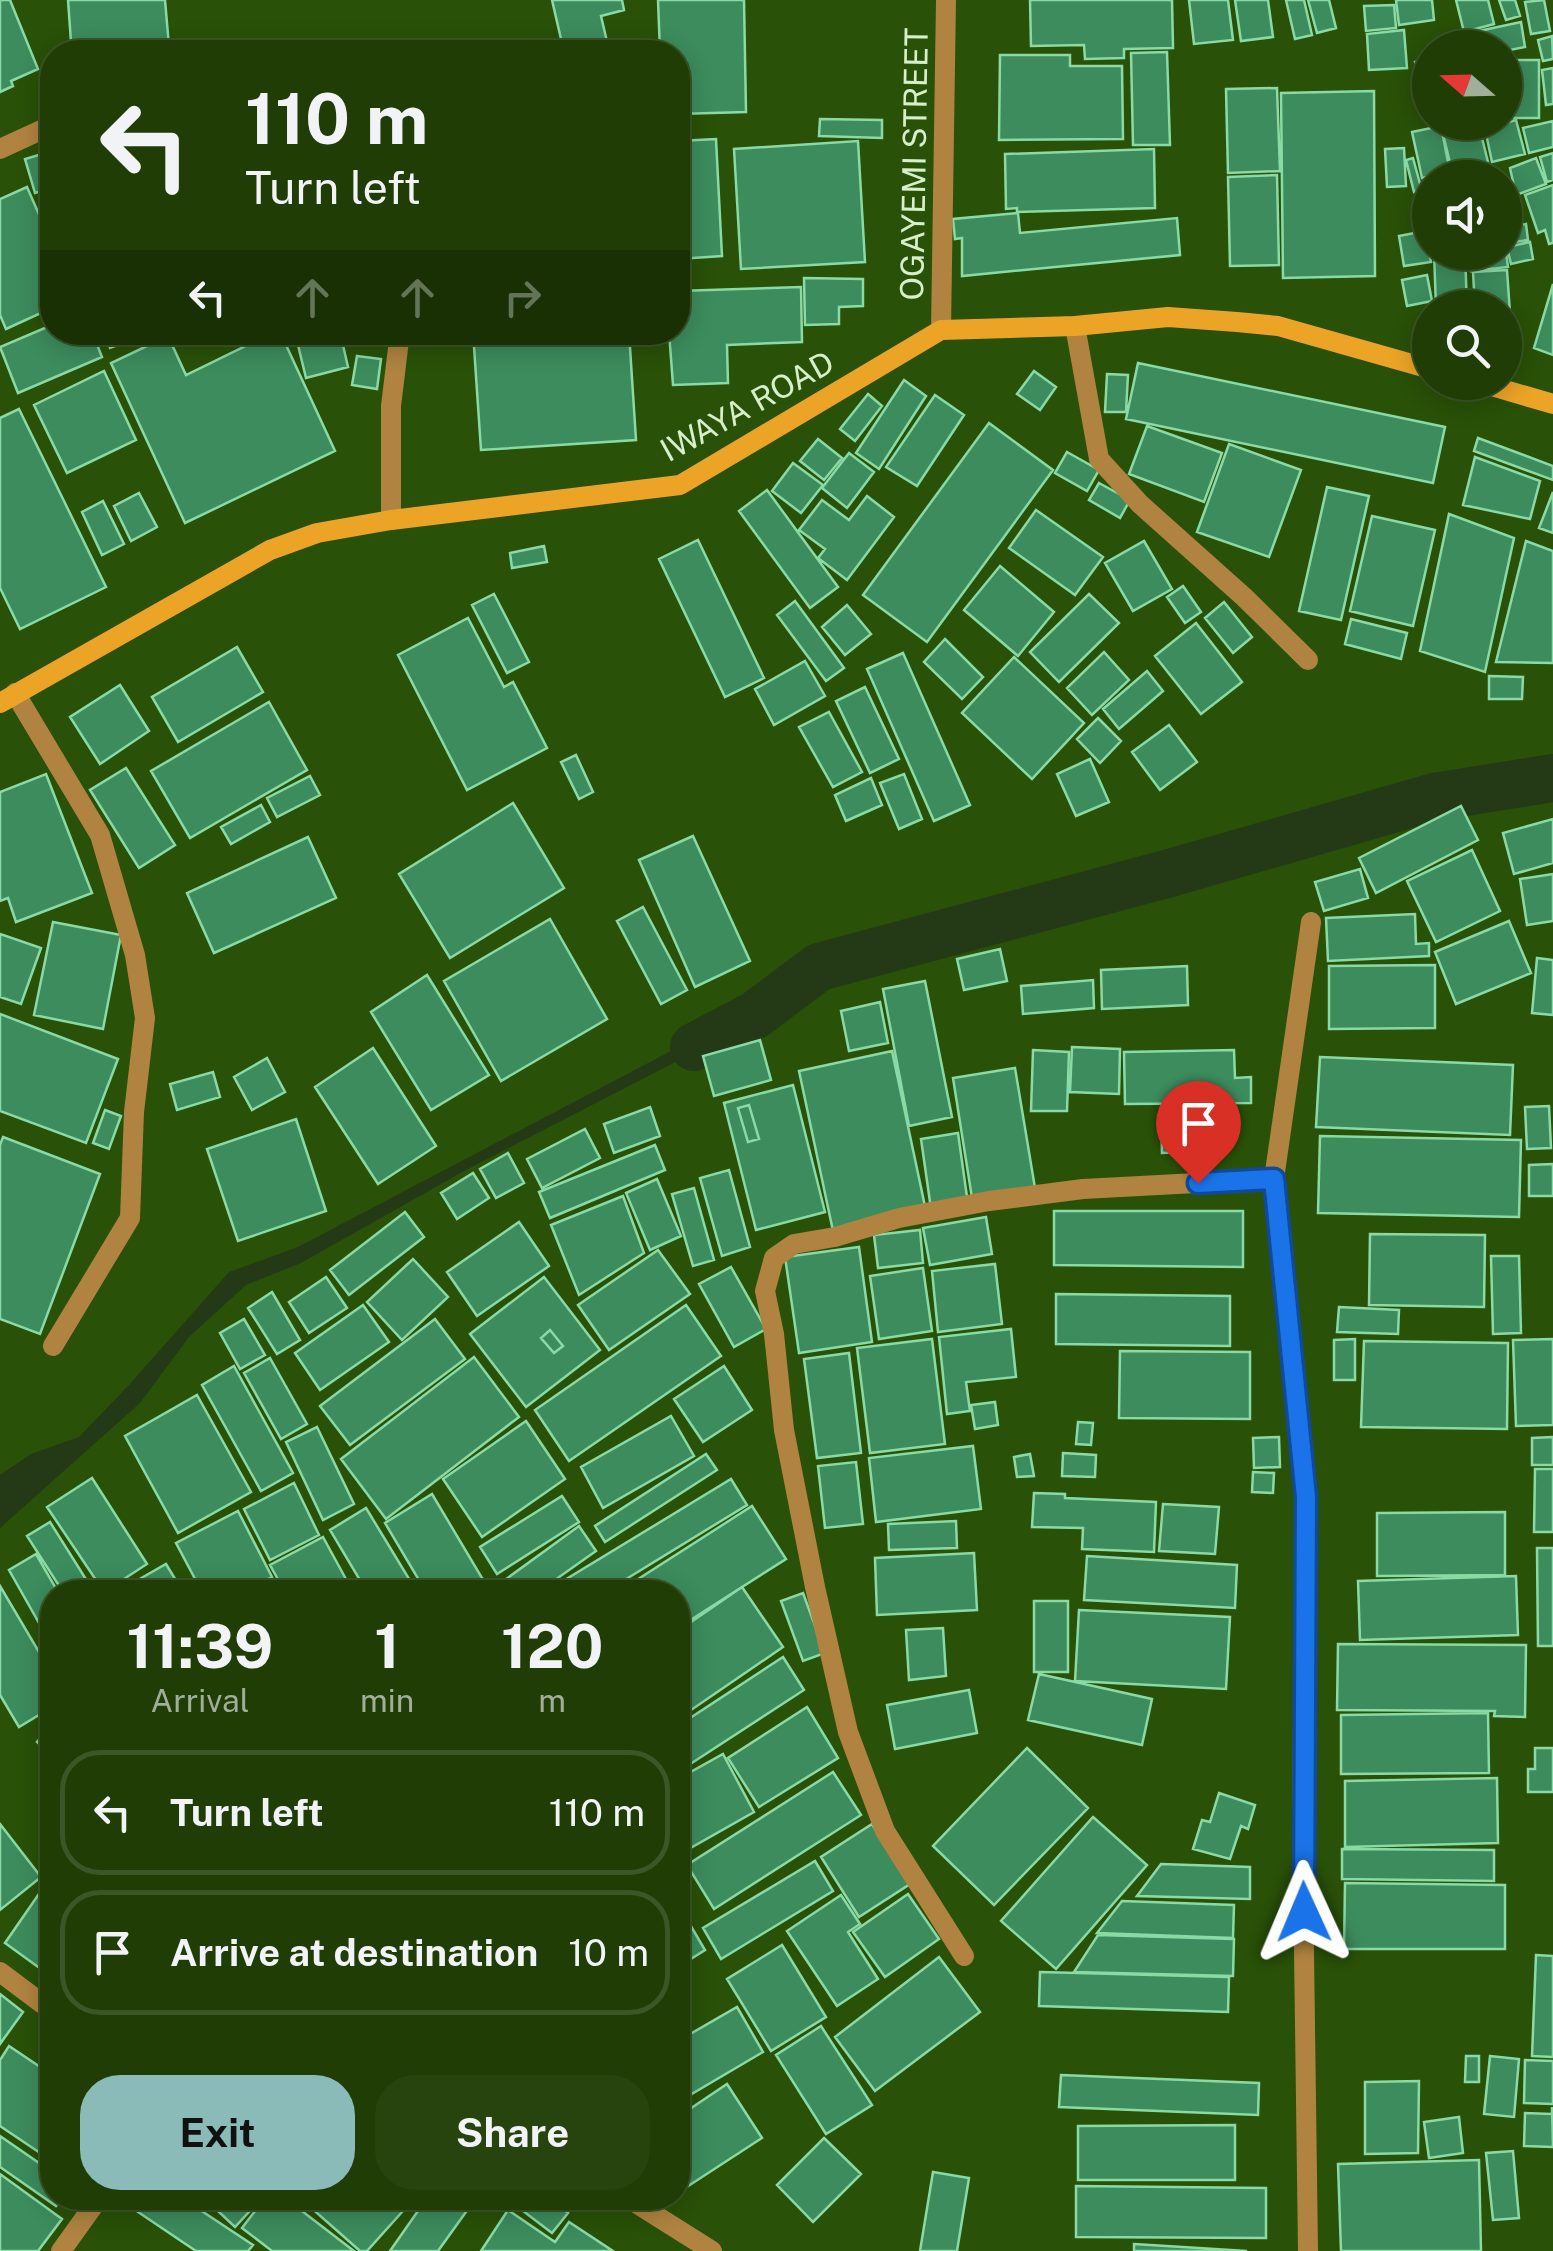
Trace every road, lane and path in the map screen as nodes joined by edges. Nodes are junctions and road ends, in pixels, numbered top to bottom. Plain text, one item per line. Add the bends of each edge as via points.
1 (946, 0) edge
2 (40, 131) edge
3 (0, 149) edge
4 (1075, 326) junction
5 (941, 330) junction
6 (398, 345) edge
7 (1412, 364) edge
8 (1522, 395) edge
9 (1553, 404) edge
10 (391, 520) junction
11 (1308, 660) dead end
12 (8, 698) edge
13 (1311, 922) dead end
14 (1274, 1179) junction
15 (54, 1346) dead end
16 (964, 1956) dead end
17 (0, 1972) edge
18 (40, 2002) edge
19 (90, 2210) edge
20 (647, 2210) edge
21 (61, 2251) edge
22 (712, 2251) edge
23 (1308, 2251) edge

1 - 5 street, OGAYEMI STREET
2 - 3 street
4 - 5 street, IWAYA ROAD
4 - 7 street, IWAYA ROAD via 1168,317 1278,326
4 - 11 street via 1100,460
5 - 10 street, IWAYA ROAD via 680,485
6 - 10 street
8 - 9 street
10 - 12 street, IWAYA ROAD via 317,533 270,550
12 - 15 street via 100,835 135,954 145,1018 130,1218
13 - 14 street
14 - 16 street via 1083,1189 989,1202 794,1244 774,1258 765,1291 784,1430 848,1732 885,1831
14 - 23 street via 1306,1497
17 - 18 street
19 - 21 street
20 - 22 street

